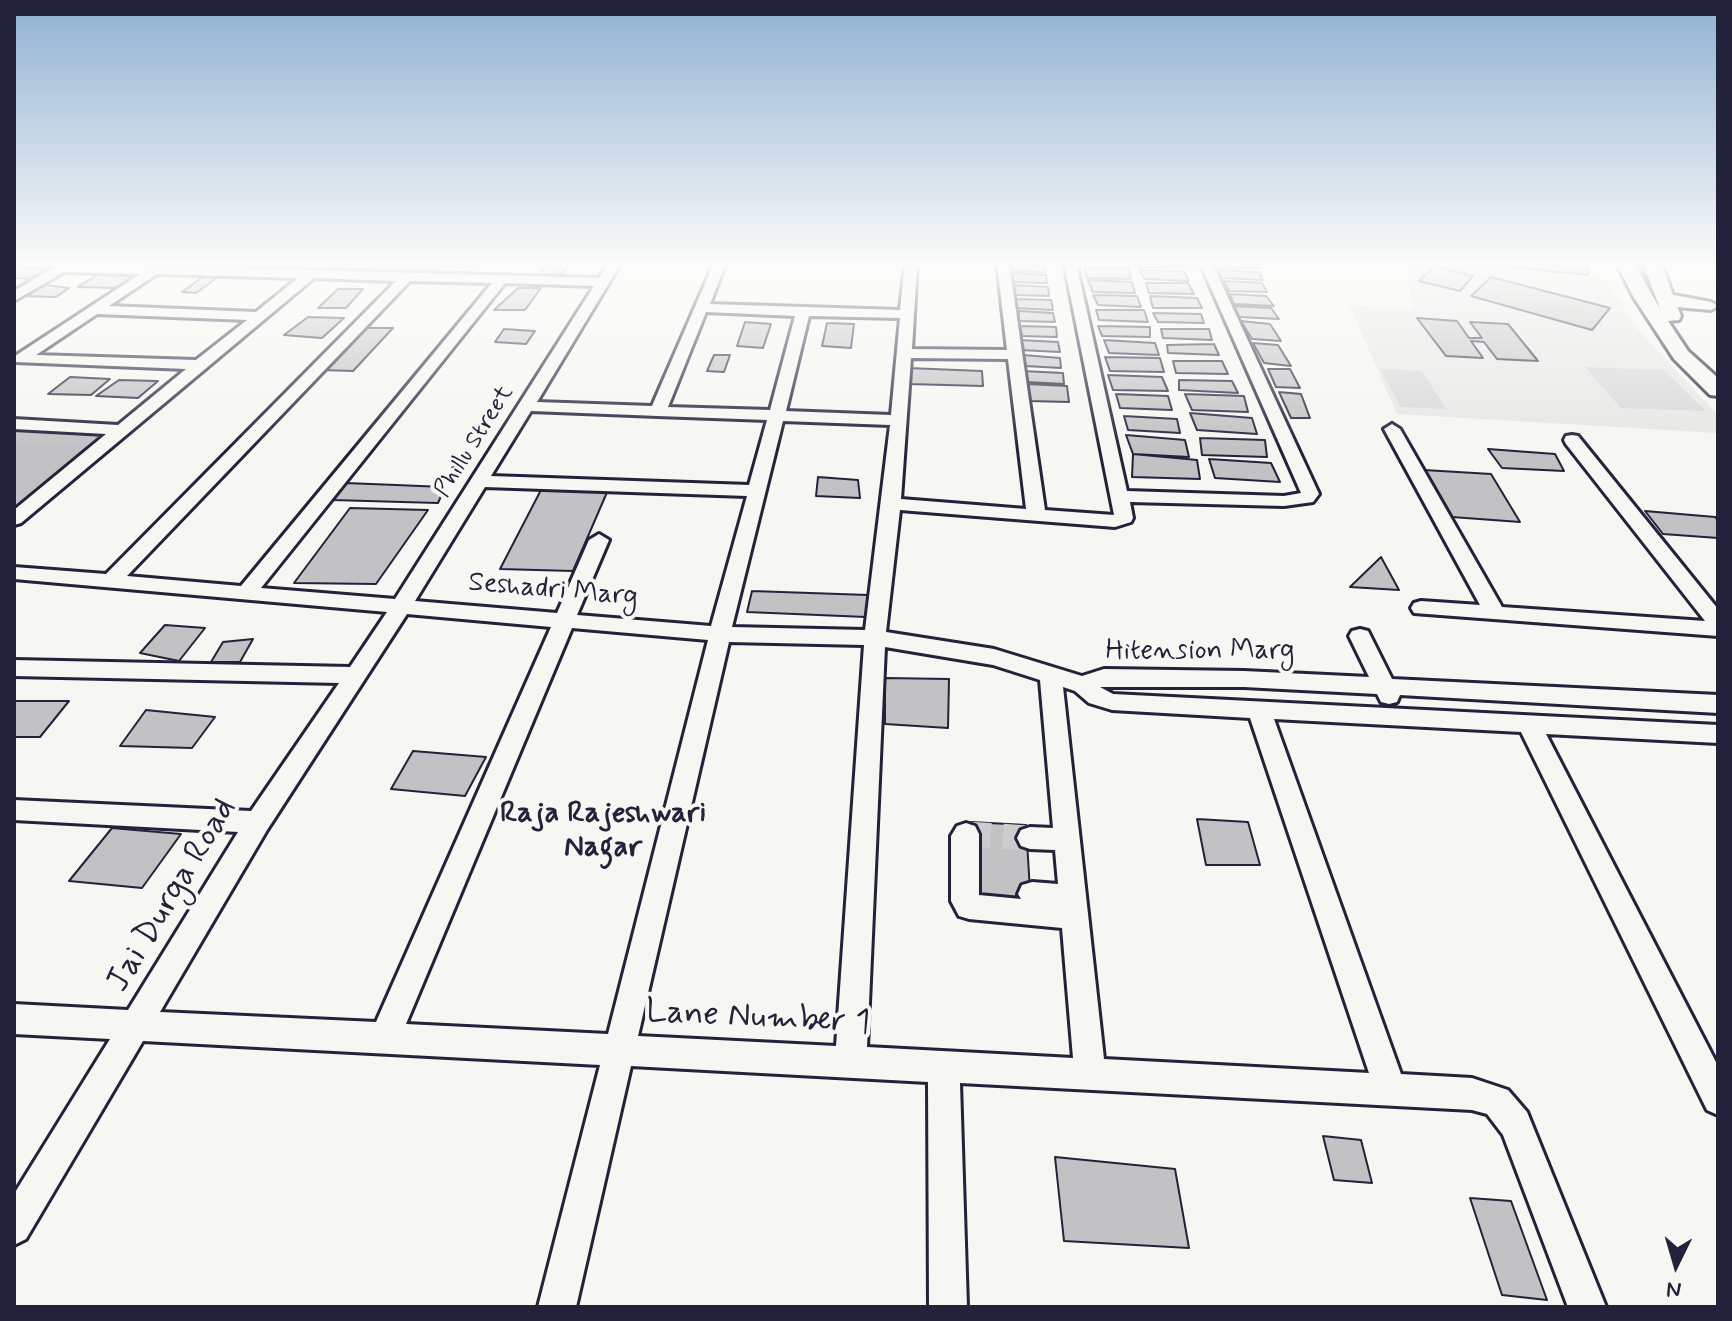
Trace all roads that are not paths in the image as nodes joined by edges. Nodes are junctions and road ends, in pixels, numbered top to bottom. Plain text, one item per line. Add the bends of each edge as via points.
1 (71, 325) edge
2 (249, 325) edge
3 (361, 325) edge
4 (465, 325) edge
5 (577, 325) edge
6 (694, 325) edge
7 (800, 325) edge
8 (906, 325) edge
9 (1010, 325) edge
10 (1084, 325) edge
11 (1234, 325) edge
12 (1661, 325) edge
13 (1681, 325) edge
14 (903, 353) junction
15 (1013, 355) junction
16 (17, 361) edge
17 (200, 365) junction
18 (1718, 369) edge
19 (1718, 390) edge
20 (526, 406) junction
21 (658, 411) junction
22 (778, 416) junction
23 (897, 420) junction
24 (14, 424) edge
25 (1392, 429) dead end
26 (122, 430) junction
27 (1572, 440) dead end
28 (479, 481) junction
29 (758, 491) junction
30 (1122, 496) junction
31 (892, 504) junction
32 (1036, 514) junction
33 (14, 519) edge
34 (599, 540) dead end
35 (15, 574) edge
36 (112, 580) junction
37 (246, 593) junction
38 (401, 606) junction
39 (1421, 608) dead end
40 (1495, 613) junction
41 (563, 620) junction
42 (1718, 626) edge
43 (720, 634) junction
44 (1360, 636) dead end
45 (875, 638) junction
46 (14, 668) edge
47 (353, 675) junction
48 (1051, 675) junction
49 (1083, 685) junction
50 (1384, 686) junction
51 (1718, 704) edge
52 (1258, 708) junction
53 (1399, 715) junction
54 (1528, 722) junction
55 (1718, 734) edge
56 (14, 810) edge
57 (258, 822) junction
58 (966, 834) dead end
59 (1030, 838) tunnel mouth
60 (1067, 840) junction
61 (1032, 894) dead end
62 (1073, 906) junction
63 (14, 1019) edge
64 (138, 1025) junction
65 (385, 1038) junction
66 (621, 1050) junction
67 (851, 1062) junction
68 (944, 1067) junction
69 (1090, 1074) junction
70 (1390, 1088) junction
71 (1718, 1099) edge
72 (14, 1227) edge
73 (557, 1307) edge
74 (948, 1307) edge
75 (1587, 1307) edge

1 - 16 street
2 - 17 street
3 - 36 street
4 - 37 street
5 - 20 street, Phillu Street
6 - 21 street
7 - 22 street
8 - 14 street
9 - 15 street
10 - 30 street
11 - 30 street via 1310,494 1284,501
12 - 19 street via 1673,345
13 - 18 street
14 - 15 street
14 - 23 street
15 - 32 street
16 - 17 street
17 - 26 street
20 - 21 street
20 - 28 street, Phillu Street
21 - 22 street
22 - 23 street
22 - 29 street
23 - 31 street
24 - 26 street
25 - 40 street
26 - 33 street
27 - 42 street
28 - 29 street
28 - 38 street, Phillu Street
29 - 43 street
30 - 32 street via 1125,515 1118,521
31 - 32 street
31 - 45 street
34 - 41 street
35 - 36 street, Seshadri Marg
36 - 37 street, Seshadri Marg
37 - 38 street, Seshadri Marg
38 - 41 street, Seshadri Marg
38 - 47 street, Jai Durga Road
39 - 40 street
40 - 42 street
41 - 43 street, Seshadri Marg
41 - 65 street
43 - 45 street, Seshadri Marg
43 - 66 street
44 - 50 street
45 - 48 street, Seshadri Marg via 994,657
45 - 67 street
46 - 47 street
47 - 57 street, Jai Durga Road
48 - 49 street, Seshadri Marg
48 - 60 street
49 - 50 street, Hitension Marg via 1104,677 1134,677
49 - 52 street, Hitension Marg via 1112,702
50 - 51 street, Hitension Marg
50 - 53 street
52 - 53 street, Hitension Marg
52 - 70 street
53 - 54 street, Hitension Marg
54 - 55 street, Hitension Marg
54 - 71 street
56 - 57 street
57 - 64 street, Jai Durga Road
58 - 62 street via 969,907
59 - 60 street
60 - 62 street
61 - 62 street
62 - 69 street
63 - 64 street, Lane Number 1
64 - 65 street, Lane Number 1
64 - 72 street, Jai Durga Road
65 - 66 street, Lane Number 1
66 - 67 street, Lane Number 1
66 - 73 street
67 - 68 street, Lane Number 1
68 - 69 street, Lane Number 1
68 - 74 street
69 - 70 street, Lane Number 1
70 - 75 street, Lane Number 1 via 1497,1101 1515,1124

